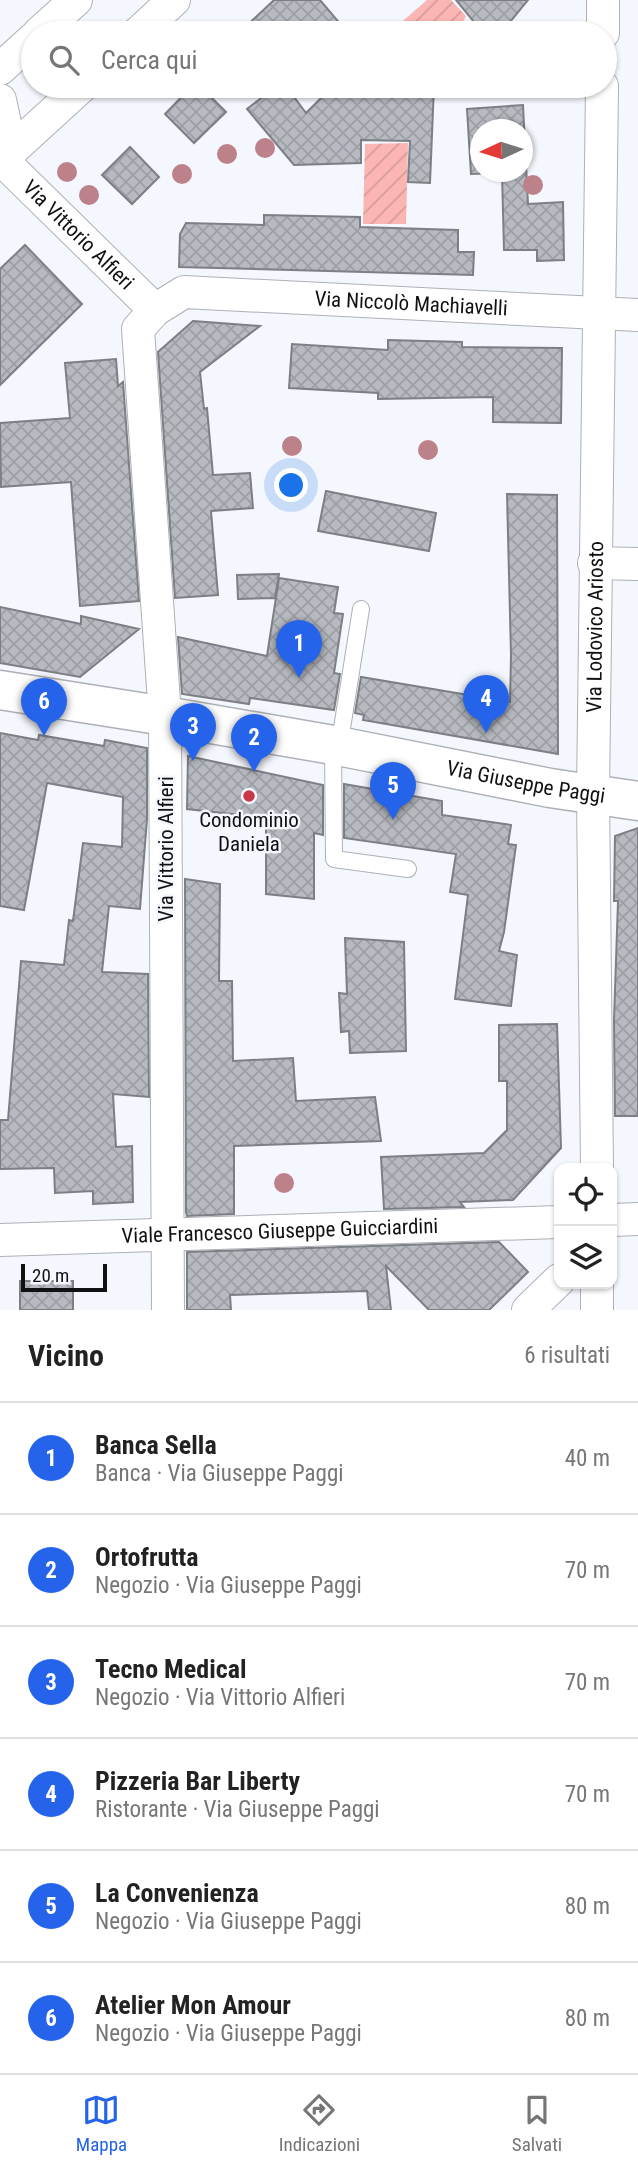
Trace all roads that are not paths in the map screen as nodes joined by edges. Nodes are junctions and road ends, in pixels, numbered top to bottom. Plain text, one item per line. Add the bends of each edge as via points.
1 (76, 0) edge
2 (174, 0) edge
3 (603, 0) edge
4 (52, 21) edge
5 (151, 21) edge
6 (603, 21) edge
7 (21, 50) edge
8 (0, 69) edge
9 (69, 98) edge
10 (602, 98) edge
11 (0, 100) edge
12 (4, 157) edge
13 (184, 292) joint
14 (155, 310) junction
15 (599, 314) junction
16 (638, 315) edge
17 (594, 564) junction
18 (638, 564) edge
19 (361, 609) dead end
20 (0, 690) edge
21 (165, 716) junction
22 (336, 746) junction
23 (593, 794) junction
24 (638, 801) edge
25 (408, 869) dead end
26 (597, 1163) edge
27 (638, 1219) edge
28 (617, 1220) edge
29 (554, 1222) edge
30 (167, 1235) junction
31 (0, 1240) edge
32 (554, 1285) edge
33 (597, 1289) edge
34 (167, 1310) edge
35 (528, 1310) edge
36 (597, 1310) edge

1 - 4 street
2 - 5 street
3 - 6 street
7 - 8 street
9 - 12 street
10 - 15 street, Via Lodovico Ariosto
11 - 12 street
12 - 14 street, Via Vittorio Alfieri
13 - 14 street, Via Vittorio Alfieri
13 - 15 street, Via Niccolò Machiavelli
14 - 21 street, Via Vittorio Alfieri via 138,329
15 - 16 street, Via Niccolò Machiavelli
15 - 17 street, Via Lodovico Ariosto
17 - 18 street
17 - 23 street, Via Lodovico Ariosto
19 - 22 lane
20 - 21 main road, Via Giuseppe Paggi
21 - 22 main road, Via Giuseppe Paggi
21 - 30 street, Via Vittorio Alfieri
22 - 23 main road, Via Giuseppe Paggi
22 - 25 lane via 334,859
23 - 24 main road, Via Giuseppe Paggi
23 - 26 street, Via Lodovico Ariosto
27 - 28 street
29 - 30 street, Viale Francesco Giuseppe Guicciardini
30 - 31 street, Viale Francesco Giuseppe Guicciardini
30 - 34 street, Via Vittorio Alfieri
32 - 35 street
33 - 36 street

